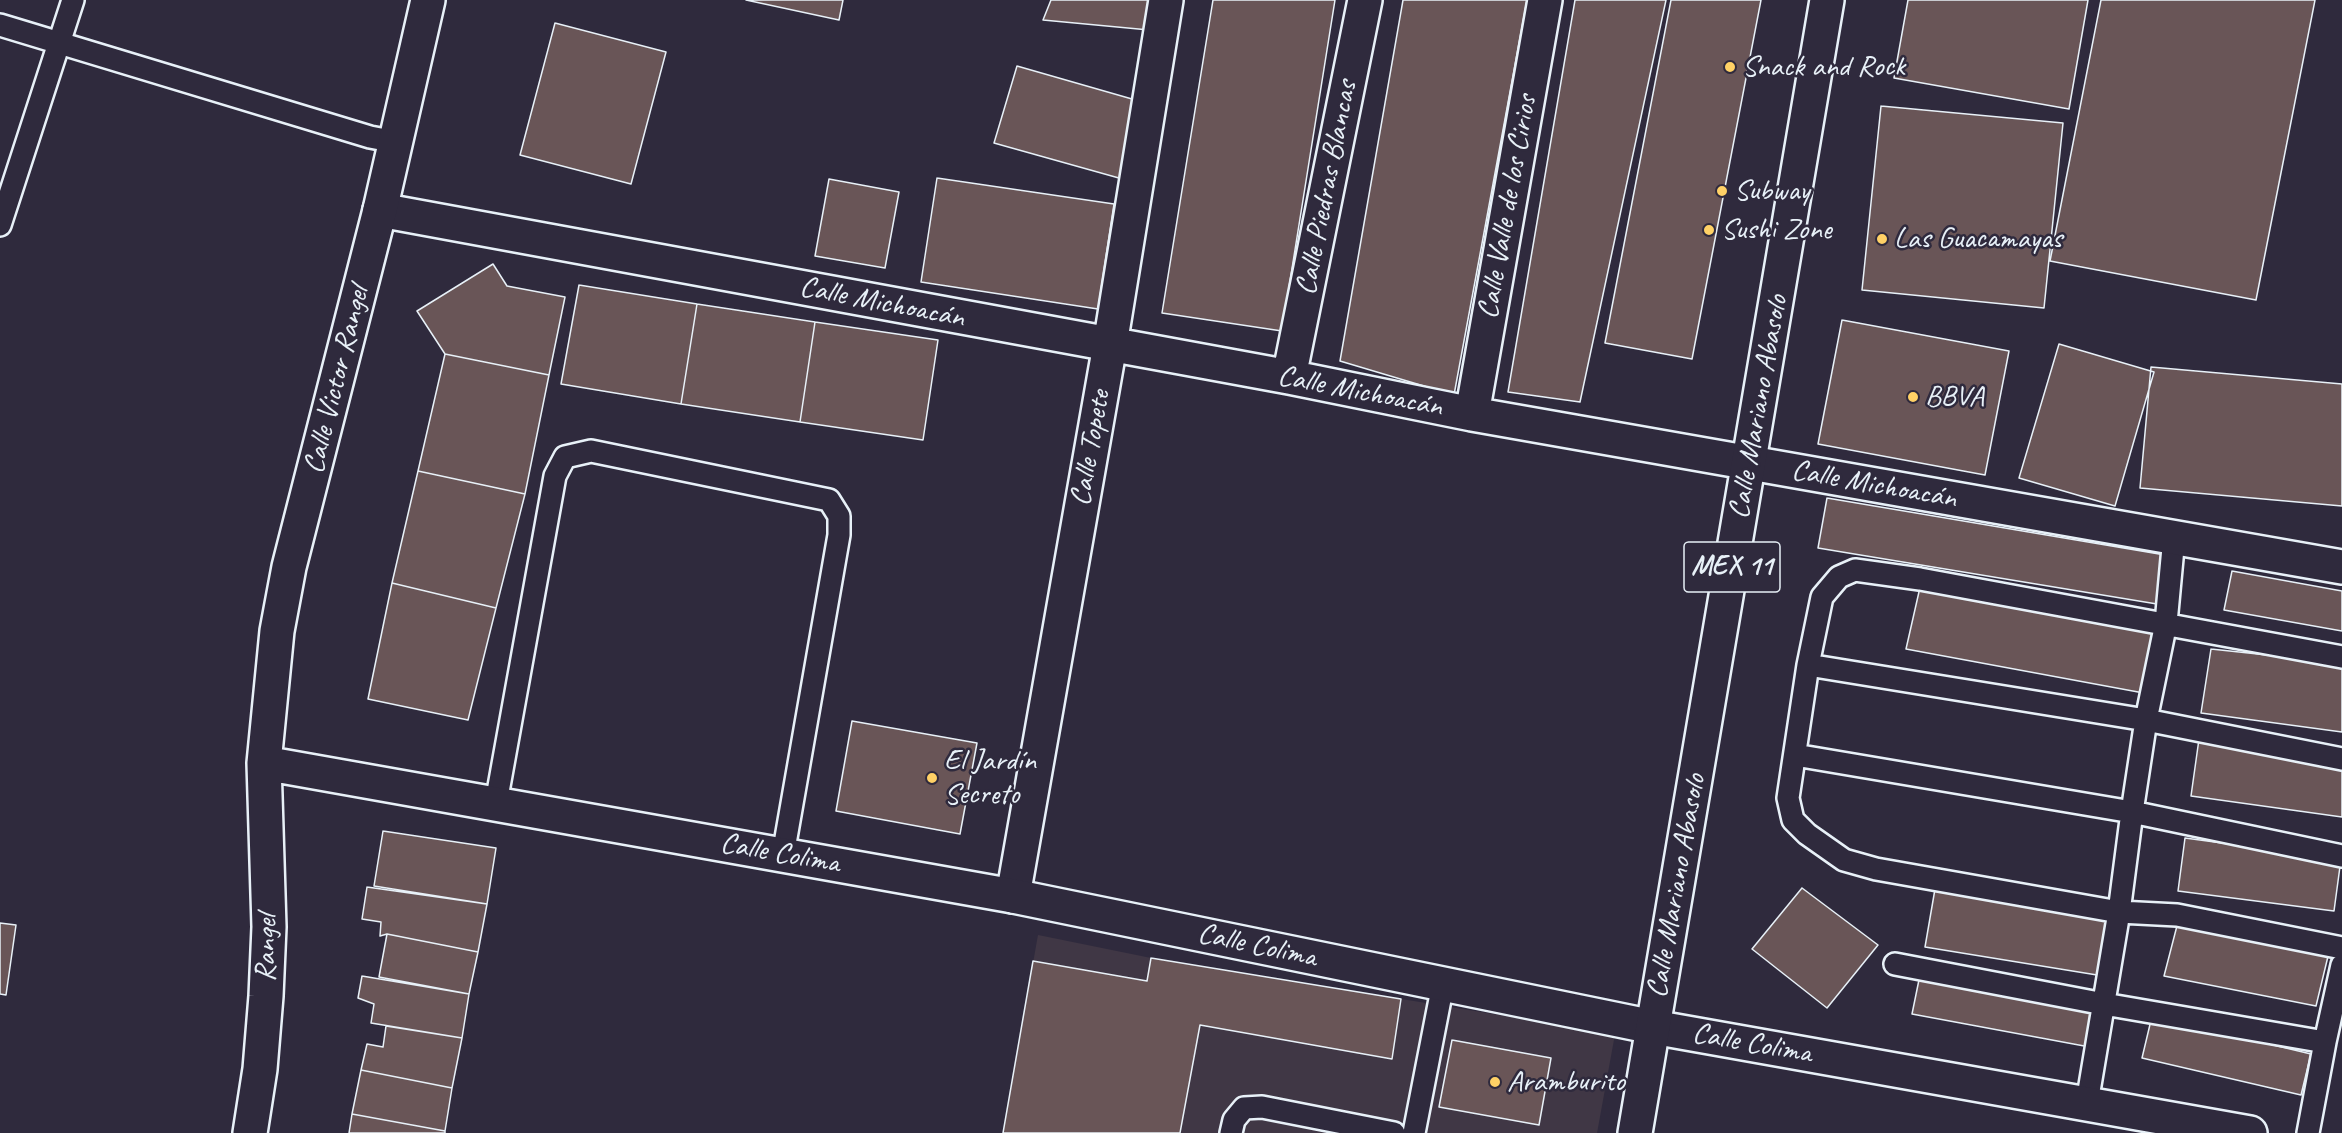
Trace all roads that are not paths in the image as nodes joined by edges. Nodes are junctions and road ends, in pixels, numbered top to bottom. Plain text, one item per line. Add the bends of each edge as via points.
1 (73, 0) edge
2 (428, 0) edge
3 (1166, 0) edge
4 (1365, 0) edge
5 (1545, 0) edge
6 (1827, 0) edge
7 (0, 25) edge
8 (59, 43) junction
9 (396, 142) junction
10 (380, 210) junction
11 (0, 225) edge
12 (1110, 345) junction
13 (1289, 377) junction
14 (1472, 414) junction
15 (1749, 463) junction
16 (2174, 537) junction
17 (2342, 567) edge
18 (2166, 623) junction
19 (2342, 657) edge
20 (1808, 665) junction
21 (2146, 720) junction
22 (1795, 755) junction
23 (2342, 759) edge
24 (264, 763) junction
25 (496, 803) junction
26 (2132, 813) junction
27 (783, 855) junction
28 (2342, 856) edge
29 (1013, 896) junction
30 (2119, 912) junction
31 (2342, 948) edge
32 (1895, 964) dead end
33 (2342, 965) edge
34 (1443, 984) junction
35 (2104, 1004) junction
36 (1653, 1027) junction
37 (2325, 1042) junction
38 (2087, 1103) junction
39 (250, 1133) edge
40 (1231, 1133) edge
41 (1394, 1133) edge
42 (1414, 1133) edge
43 (1635, 1133) edge
44 (2250, 1133) edge
45 (2308, 1133) edge

1 - 8 lane
2 - 9 street, Calle Victor Rangel
3 - 12 street, Calle Topete
4 - 13 street, Calle Piedras Blancas
5 - 14 street, Calle Valle de los Cirios
6 - 15 street, Calle Mariano Abasolo / MEX 11
7 - 8 lane
8 - 9 lane
8 - 11 lane
9 - 10 street, Calle Victor Rangel
10 - 12 street, Calle Michoacán
10 - 24 street, Calle Victor Rangel via 289,567 277,631
12 - 13 street, Calle Michoacán
12 - 29 street, Calle Topete
13 - 14 street, Calle Michoacán
14 - 15 street, Calle Michoacán
15 - 16 street, Calle Michoacán
15 - 36 street, Calle Mariano Abasolo / MEX 11
16 - 17 street, Calle Michoacán
16 - 18 lane
18 - 19 lane
18 - 20 lane via 1855,570 1839,577 1822,597
18 - 21 lane
20 - 21 lane
20 - 22 lane
21 - 23 lane
21 - 26 lane
22 - 26 lane
22 - 30 lane via 1788,798 1793,820 1844,860
24 - 25 street, Calle Colima
24 - 39 street, Rangel via 268,939 260,1069
25 - 27 street, Calle Colima
25 - 27 lane via 555,476 565,457 591,451 829,500 839,516 839,535
26 - 28 lane
26 - 30 lane
27 - 29 street, Calle Colima
29 - 34 street, Calle Colima
30 - 31 lane via 2177,915
30 - 35 lane
32 - 35 lane
33 - 37 lane
34 - 36 street, Calle Colima
34 - 42 lane
35 - 37 lane
35 - 38 lane
36 - 38 street, Calle Colima
36 - 43 street, Calle Mariano Abasolo / MEX 11
37 - 45 lane
38 - 44 street, Calle Colima
40 - 41 lane via 1234,1120 1244,1108 1253,1107

